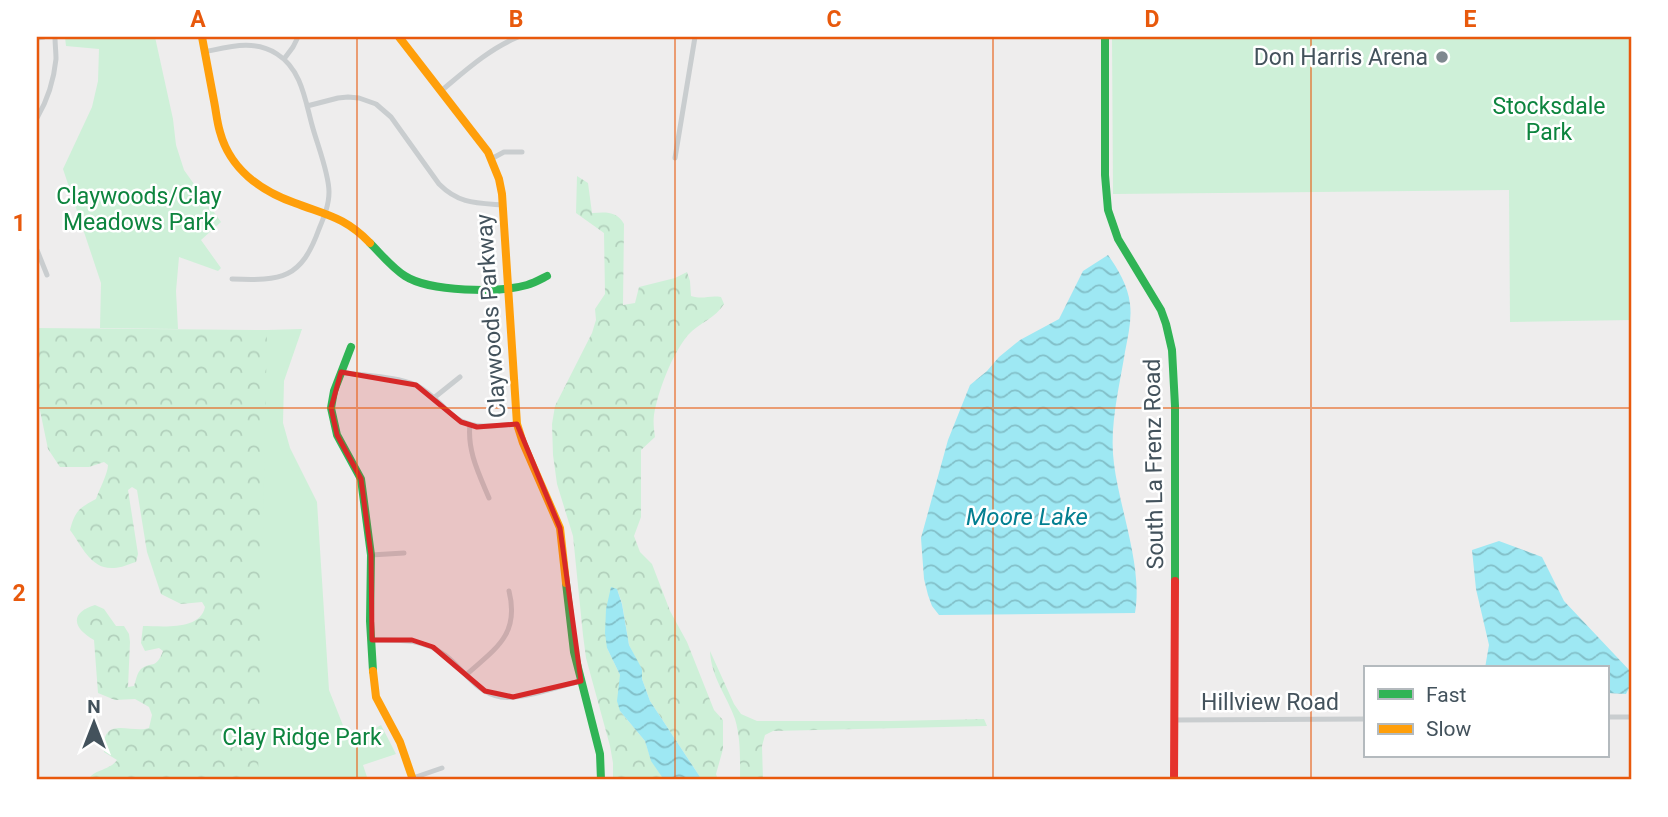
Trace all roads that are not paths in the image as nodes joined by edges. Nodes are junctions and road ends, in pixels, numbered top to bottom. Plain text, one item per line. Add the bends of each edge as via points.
1 (44, 37) edge
2 (55, 37) edge
3 (202, 37) edge
4 (298, 37) edge
5 (399, 37) edge
6 (518, 37) edge
7 (695, 37) edge
8 (1105, 37) edge
9 (37, 38) edge
10 (204, 52) junction
11 (284, 59) junction
12 (441, 91) junction
13 (307, 106) junction
14 (37, 118) edge
15 (522, 152) dead end
16 (675, 158) dead end
17 (491, 159) junction
18 (503, 205) junction
19 (325, 214) junction
20 (37, 250) edge
21 (47, 275) dead end
22 (547, 276) dead end
23 (232, 279) dead end
24 (509, 287) junction
25 (351, 347) dead end
26 (341, 372) junction
27 (460, 377) dead end
28 (435, 397) junction
29 (470, 424) junction
30 (517, 424) junction
31 (489, 498) dead end
32 (404, 553) dead end
33 (371, 555) junction
34 (509, 591) dead end
35 (372, 640) junction
36 (466, 676) junction
37 (581, 681) junction
38 (1608, 717) edge
39 (1631, 717) edge
40 (1364, 719) edge
41 (1174, 720) junction
42 (442, 768) dead end
43 (413, 779) edge
44 (601, 780) edge
45 (1174, 780) edge

1 - 9 street
2 - 14 street via 52,82
3 - 10 street
4 - 11 street
5 - 12 street, Claywoods Parkway
6 - 12 street via 478,60
7 - 16 street
8 - 41 street, South La Frenz Road via 1110,220 1163,314 1174,356
10 - 11 street via 250,45 267,48
10 - 19 street via 220,134 236,166 262,189
11 - 13 street via 296,74
12 - 17 street, Claywoods Parkway
13 - 18 street via 348,97 376,104 391,117 446,191 470,203
13 - 19 street via 328,183
15 - 17 street via 504,152
17 - 18 street, Claywoods Parkway
18 - 24 street, Claywoods Parkway
19 - 23 street via 312,248 294,270 275,279
19 - 24 street via 361,232 396,268 420,283 441,288
20 - 21 street
22 - 24 street via 526,286
24 - 30 street, Claywoods Parkway
25 - 26 street
26 - 28 street via 392,379
26 - 33 street via 331,408 333,422 361,480
27 - 28 street
28 - 29 street via 449,413
29 - 30 street
29 - 31 street via 472,456
30 - 37 street, Claywoods Parkway via 559,528
32 - 33 street
33 - 35 street
34 - 36 street via 513,606 504,639
35 - 36 street via 412,640 433,647
35 - 43 street via 376,698 400,742
36 - 37 street via 485,691 513,698
37 - 44 street, Claywoods Parkway via 600,754
38 - 39 street
40 - 41 street, Hillview Road
41 - 45 street, South La Frenz Road
42 - 43 street

